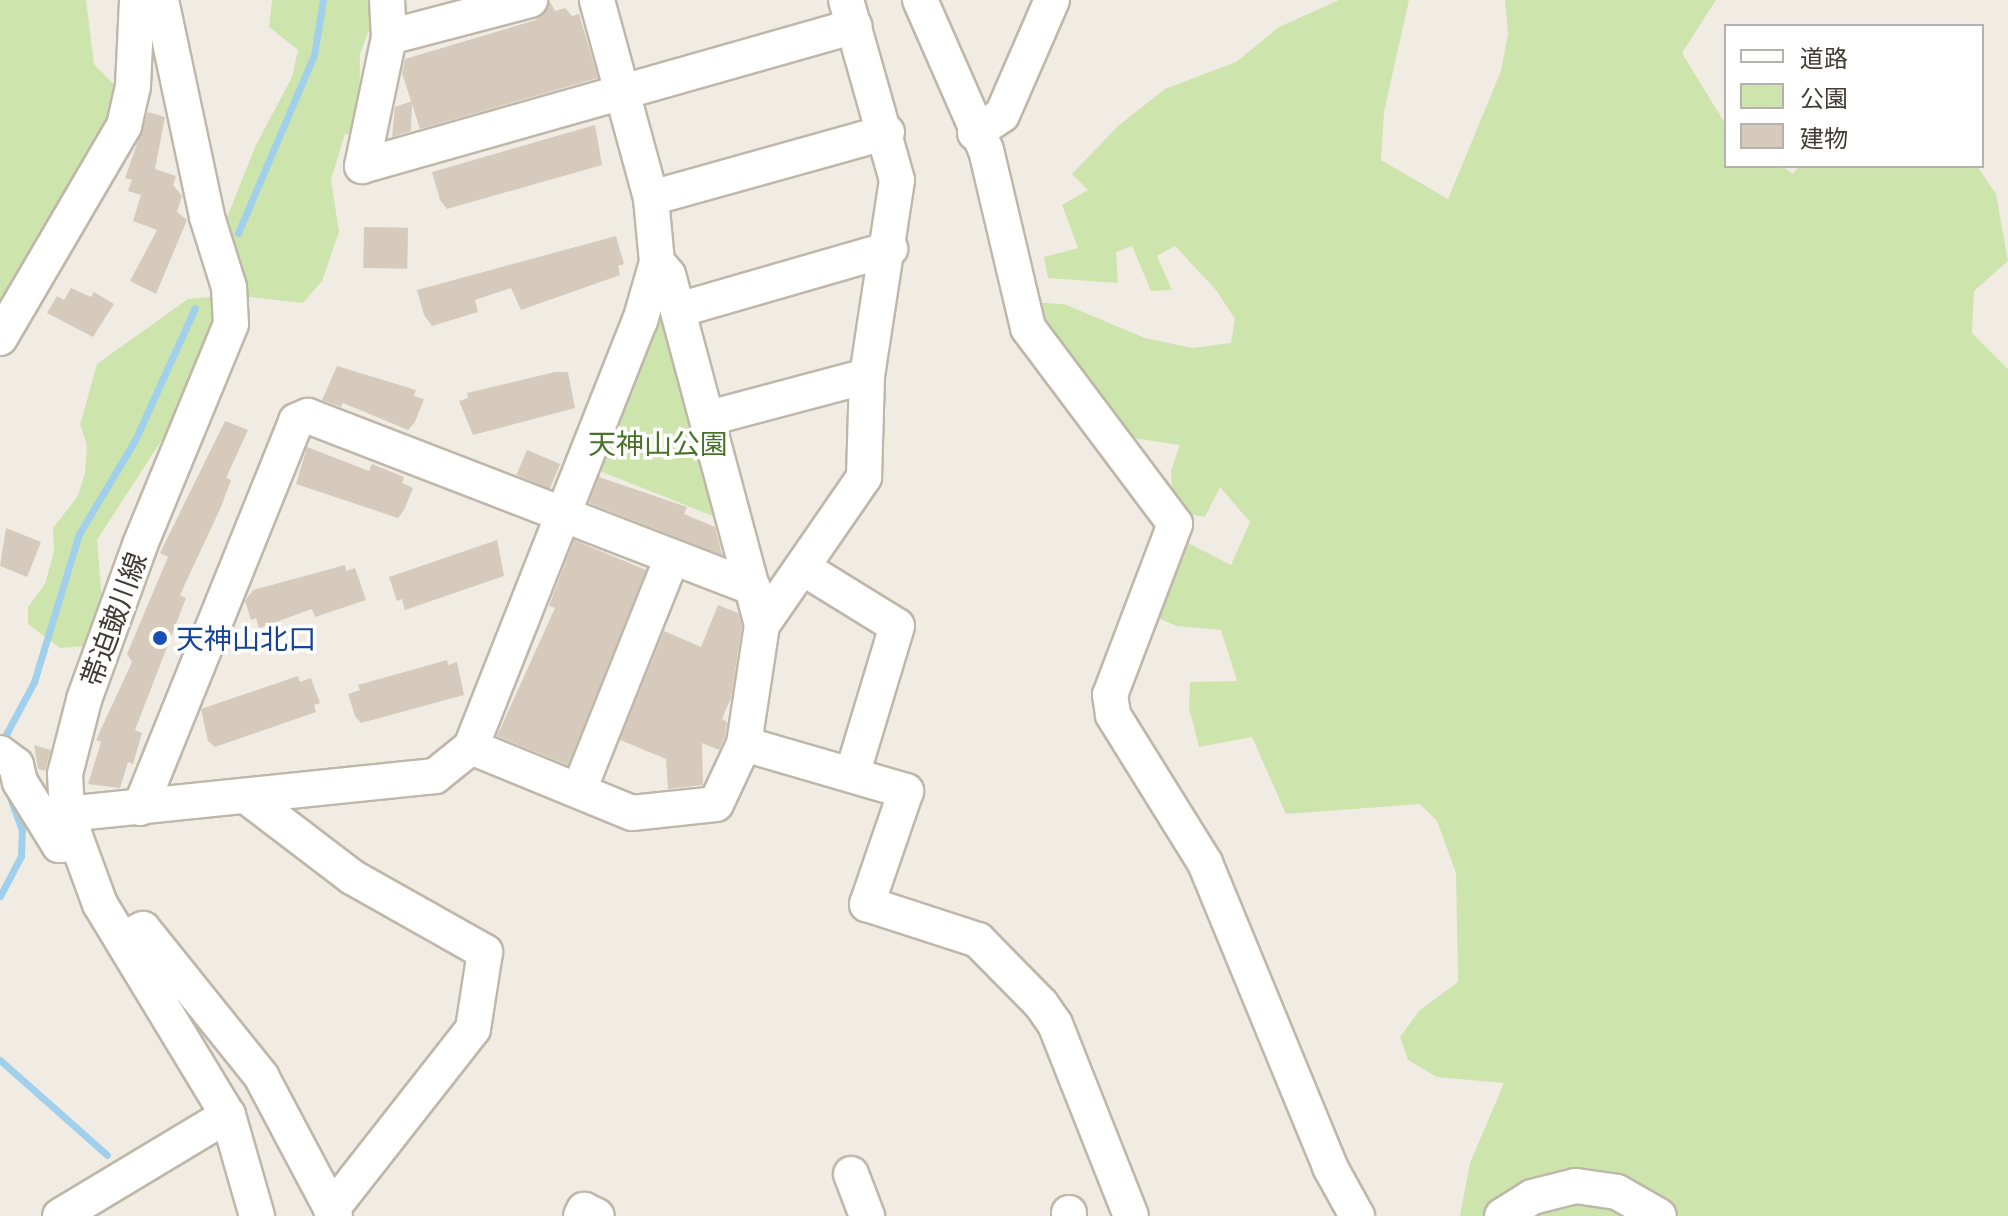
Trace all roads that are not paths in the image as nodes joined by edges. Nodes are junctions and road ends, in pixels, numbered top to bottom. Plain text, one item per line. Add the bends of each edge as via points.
1 (137, 0) edge
2 (161, 0) edge
3 (387, 0) edge
4 (530, 0) edge
5 (597, 0) edge
6 (920, 0) edge
7 (1052, 0) edge
8 (851, 13) edge
9 (389, 37) junction
10 (622, 93) junction
11 (887, 132) junction
12 (975, 133) junction
13 (651, 198) junction
14 (890, 249) junction
15 (657, 262) junction
16 (678, 310) junction
17 (0, 338) edge
18 (867, 376) junction
19 (709, 418) junction
20 (560, 515) junction
21 (672, 558) junction
22 (803, 568) junction
23 (753, 588) junction
24 (762, 625) junction
25 (744, 744) junction
26 (471, 747) junction
27 (0, 753) edge
28 (853, 772) junction
29 (579, 790) junction
30 (246, 796) junction
31 (140, 808) junction
32 (72, 829) junction
33 (124, 938) junction
34 (228, 1115) junction
35 (851, 1174) dead end
36 (115, 1201) edge
37 (333, 1213) edge
38 (60, 1216) edge
39 (257, 1216) edge
40 (581, 1216) edge
41 (597, 1216) edge
42 (867, 1216) edge
43 (1131, 1216) edge
44 (1357, 1216) edge
45 (1502, 1216) edge
46 (1659, 1216) edge

1 - 17 street via 133,86 124,126
2 - 32 street, 帯迫皷川線 via 207,217 229,287 231,324 140,545 84,700 65,774
3 - 9 street
4 - 9 street
5 - 10 street
6 - 12 street
7 - 12 street via 1002,115
8 - 10 street
8 - 11 street
9 - 10 street via 362,166
10 - 13 street
11 - 13 street
11 - 14 street via 897,180
12 - 44 street via 986,150 1028,328 1175,524 1110,695 1113,715 1205,863 1330,1167
13 - 15 street
14 - 16 street
14 - 18 street
15 - 16 street via 668,275
15 - 20 street via 640,321
16 - 19 street
18 - 19 street
18 - 22 street via 864,477
19 - 23 street
20 - 21 street
20 - 26 street
20 - 31 street via 308,416 296,421
21 - 23 street
21 - 29 street
22 - 24 street
22 - 28 street via 897,626
23 - 24 street
24 - 25 street
25 - 28 street
25 - 29 street via 716,804 632,813
26 - 29 street
26 - 30 street via 435,776
27 - 32 street via 16,765 20,782 59,845
28 - 43 street via 906,791 867,904 978,940 1041,1004 1061,1037
30 - 31 street
30 - 37 street via 352,877 485,952 473,1029
31 - 32 street
32 - 33 street, 帯迫皷川線 via 100,904
33 - 34 street, 帯迫皷川線
33 - 37 street via 143,929 261,1076
34 - 36 street
34 - 39 street, 帯迫皷川線
35 - 42 street
36 - 38 street
40 - 41 street via 584,1210
45 - 46 street via 1532,1197 1576,1186 1617,1192

